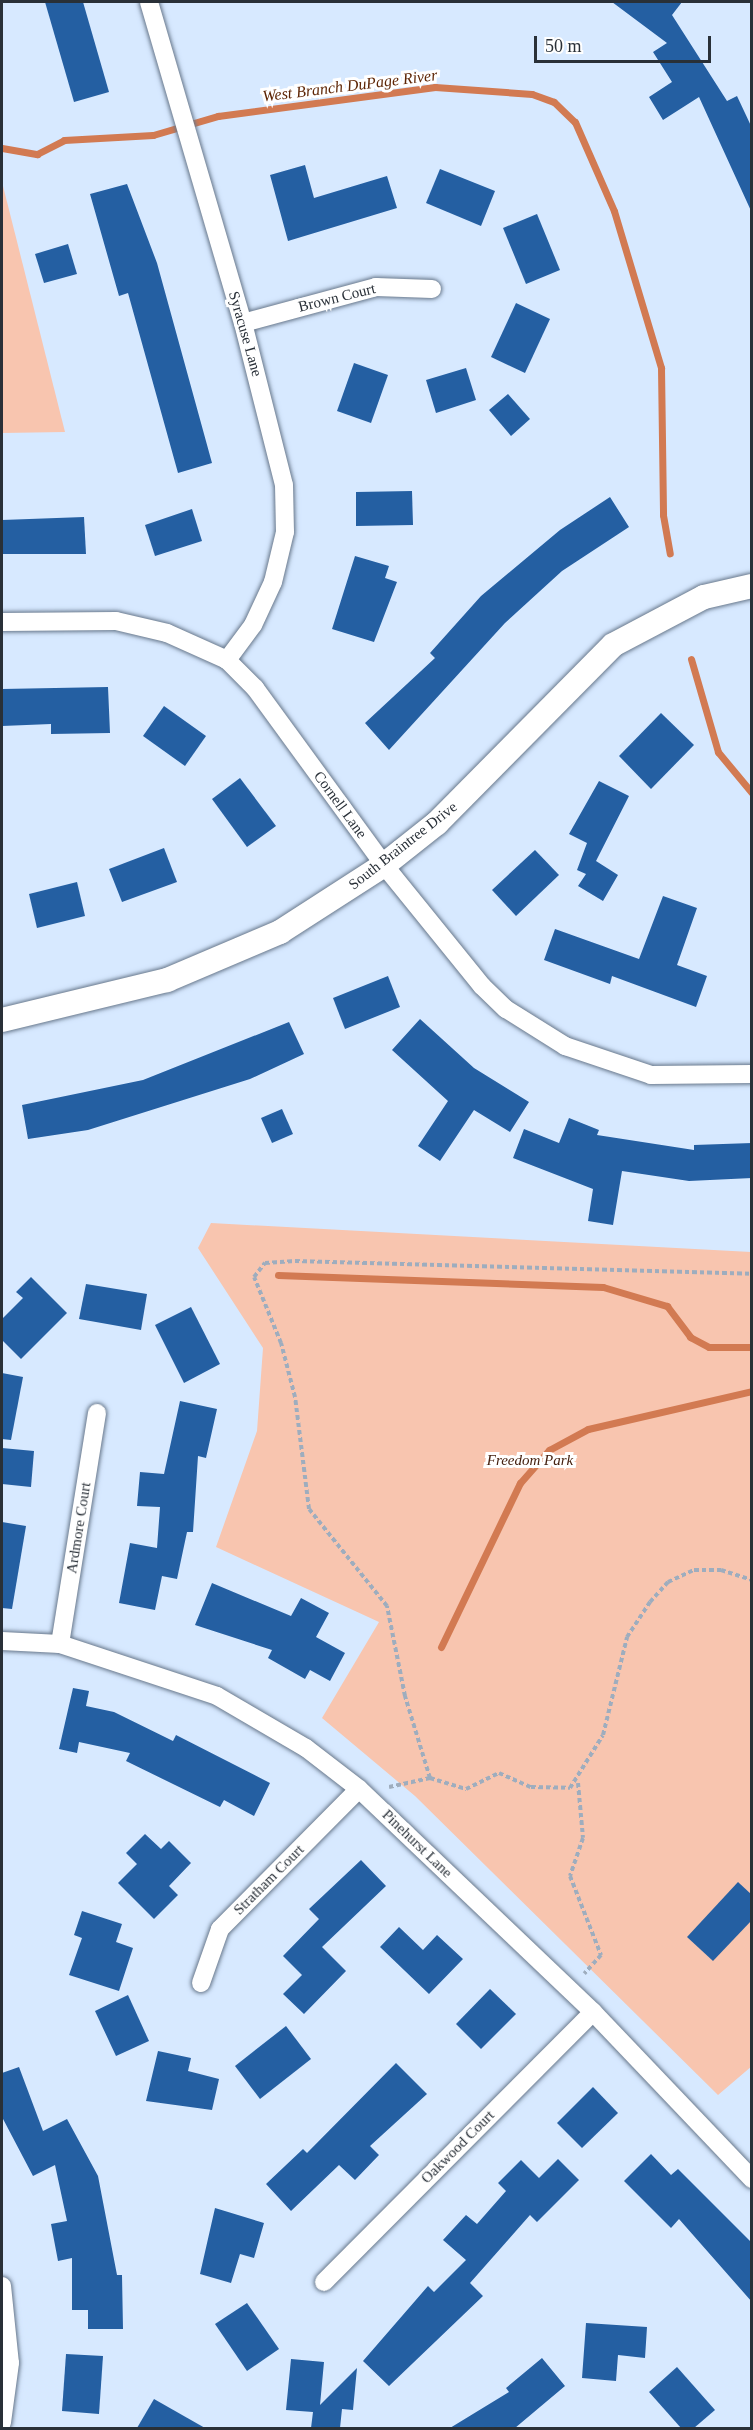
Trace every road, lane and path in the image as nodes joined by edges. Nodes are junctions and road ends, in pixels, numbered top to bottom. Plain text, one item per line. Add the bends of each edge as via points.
1 (149, 2) edge
2 (432, 289) dead end
3 (243, 323) junction
4 (752, 586) edge
5 (2, 622) edge
6 (227, 660) junction
7 (384, 865) junction
8 (2, 1020) edge
9 (752, 1074) edge
10 (752, 1274) edge
11 (97, 1413) dead end
12 (752, 1580) edge
13 (2, 1641) edge
14 (60, 1644) junction
15 (430, 1778) junction
16 (578, 1783) junction
17 (389, 1787) dead end
18 (359, 1789) junction
19 (585, 1974) dead end
20 (201, 1983) dead end
21 (593, 2012) junction
22 (752, 2179) edge
23 (324, 2282) dead end
24 (2, 2286) edge
25 (2, 2422) edge

1 - 3 street, Syracuse Lane
2 - 3 street, Brown Court via 376,286
3 - 6 street, Syracuse Lane via 280,461 286,508 280,558 264,604
4 - 7 street, South Braintree Drive via 684,606 613,645 564,688 468,794
5 - 6 street, Cornell Lane via 116,621 167,633
6 - 7 street, Cornell Lane via 255,688
7 - 8 street, South Braintree Drive via 280,932 222,959 103,1000
7 - 9 street, Cornell Lane via 482,987 539,1032 651,1076
10 - 15 path via 295,1261 265,1263 254,1277 282,1343 295,1397 309,1509 387,1606 405,1696
11 - 14 street, Ardmore Court
12 - 16 path via 721,1570 694,1570 668,1582 650,1602 627,1638 603,1735
13 - 14 street, Pinehurst Lane
14 - 18 street, Pinehurst Lane via 217,1696 306,1748
15 - 16 path via 466,1789 499,1773 531,1787 570,1788
15 - 17 path
16 - 19 path via 583,1838 570,1876 601,1955
18 - 20 street, Stratham Court via 220,1929
18 - 21 street, Pinehurst Lane
21 - 22 street, Pinehurst Lane
21 - 23 street, Oakwood Court
24 - 25 street via 10,2364

